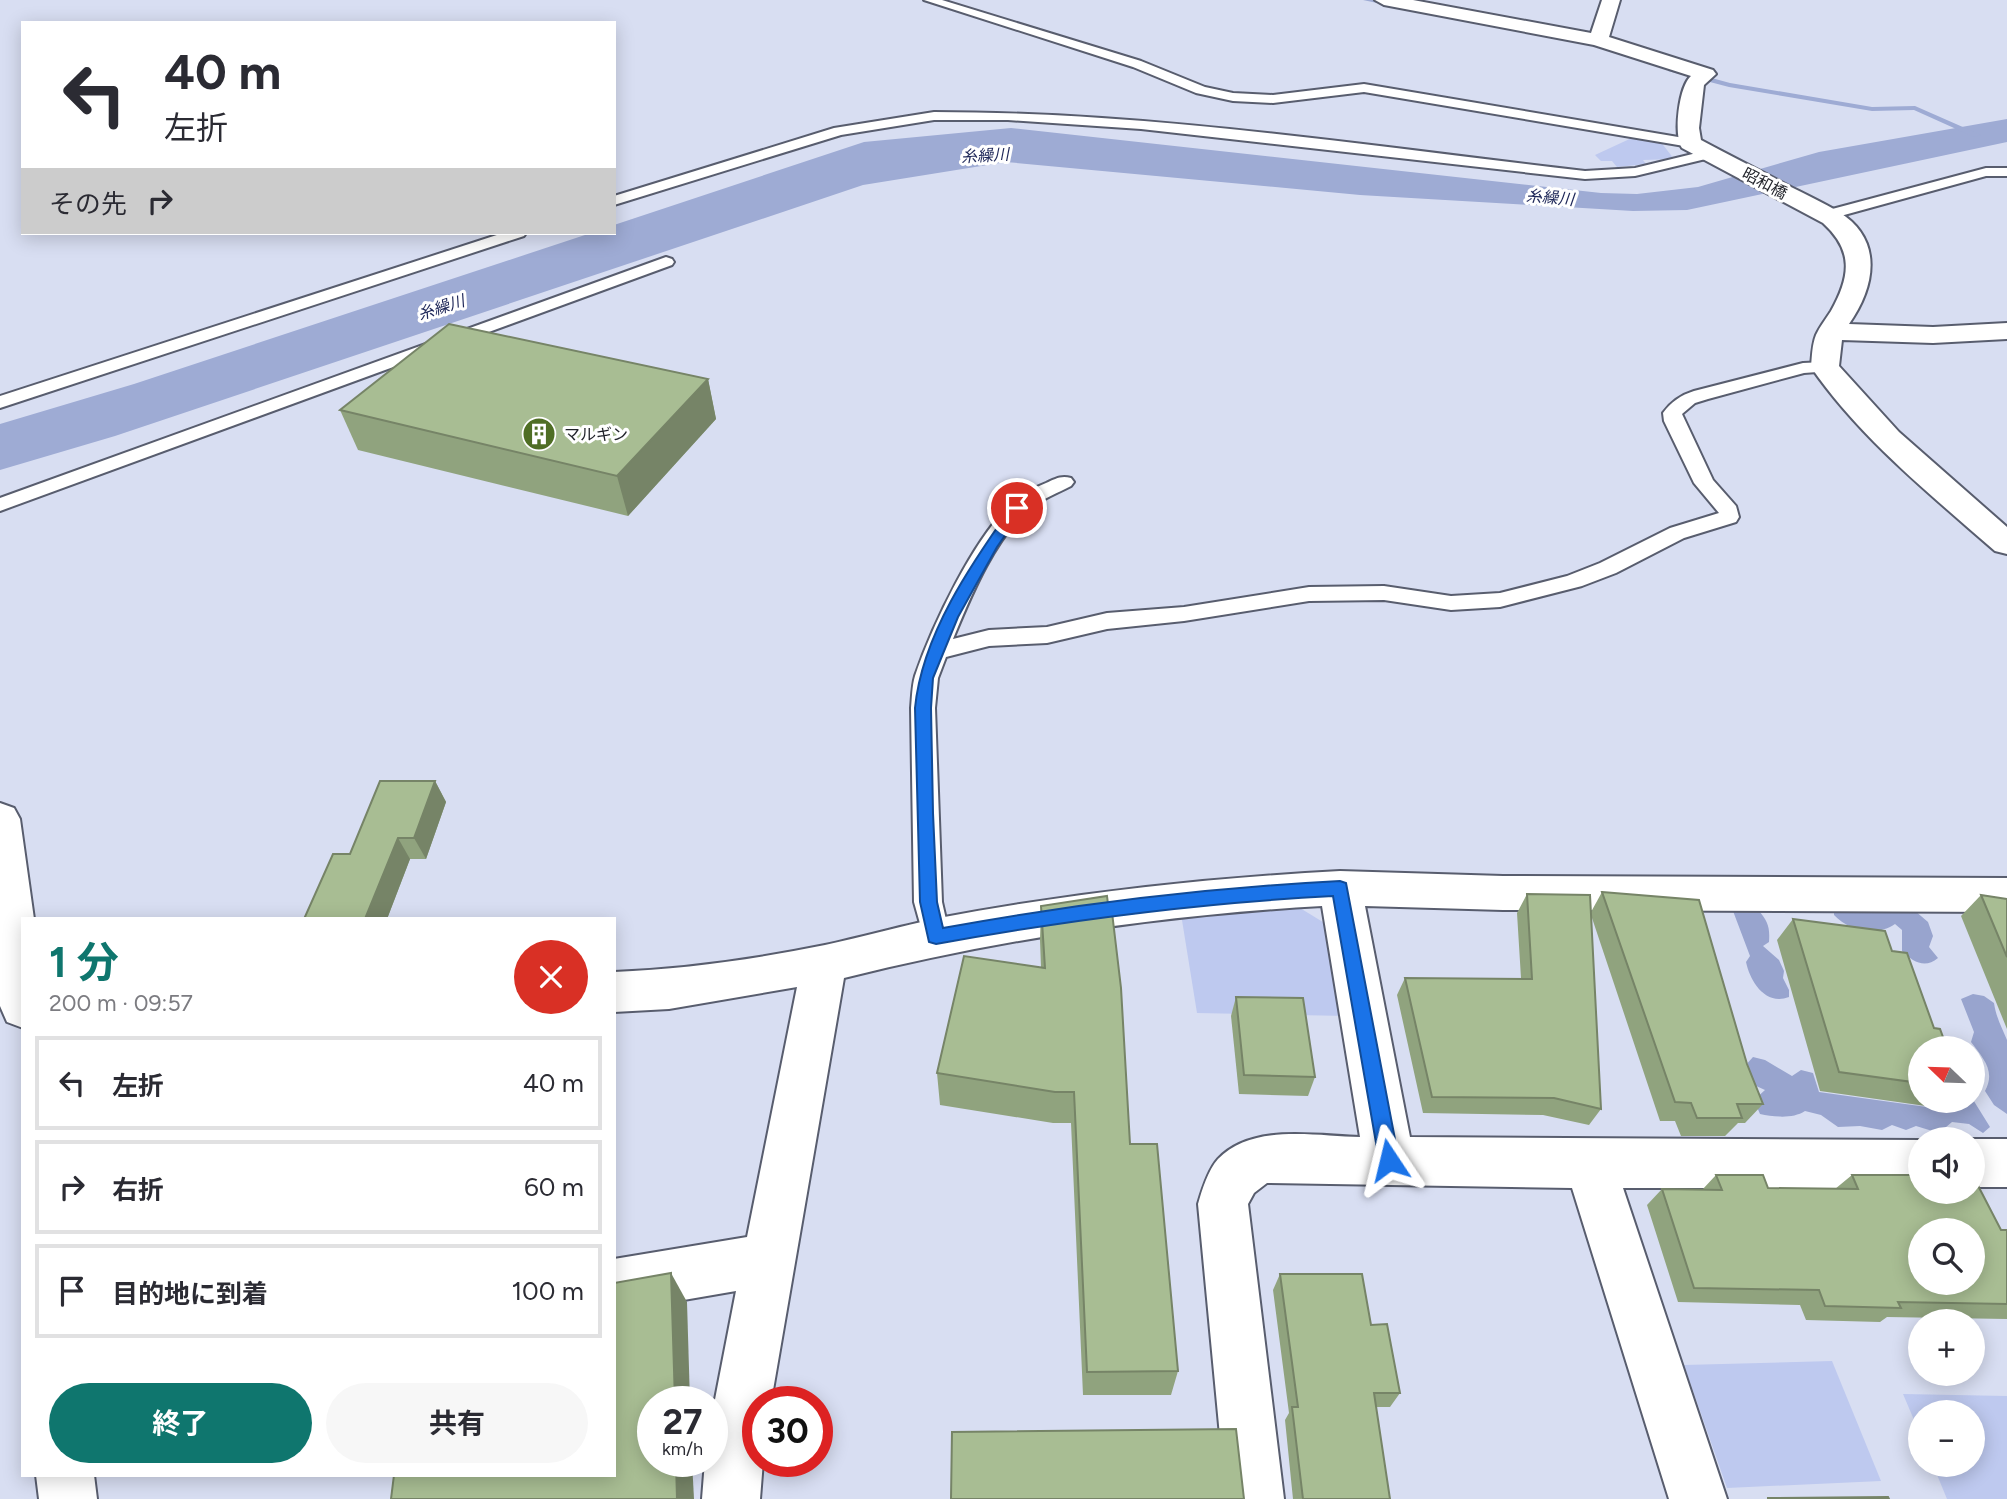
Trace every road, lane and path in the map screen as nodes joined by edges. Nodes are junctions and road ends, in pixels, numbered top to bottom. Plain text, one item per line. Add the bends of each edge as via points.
1 (930, 0) edge
2 (1384, 0) edge
3 (1611, 0) edge
4 (1598, 40) junction
5 (1689, 143) junction
6 (1713, 156) junction
7 (2007, 172) edge
8 (616, 200) edge
9 (1820, 212) junction
10 (512, 235) edge
11 (666, 262) dead end
12 (2007, 331) edge
13 (1831, 332) junction
14 (1825, 367) junction
15 (0, 402) edge
16 (1064, 482) dead end
17 (0, 506) edge
18 (2007, 544) edge
19 (937, 651) junction
20 (0, 819) edge
21 (1340, 888) junction
22 (2007, 895) edge
23 (936, 937) junction
24 (824, 964) junction
25 (17, 987) edge
26 (616, 992) edge
27 (1389, 1160) junction
28 (1985, 1163) edge
29 (2007, 1163) edge
30 (1590, 1164) junction
31 (1908, 1164) edge
32 (769, 1259) junction
33 (616, 1286) edge
34 (65, 1477) edge
35 (68, 1499) edge
36 (731, 1499) edge
37 (1255, 1499) edge
38 (1698, 1499) edge

1 - 5 lane via 1233,97 1273,99 1364,88
2 - 4 street
3 - 4 street
4 - 5 street via 1706,74 1698,79
5 - 6 street, 昭和橋
6 - 8 lane via 1635,172 1585,175 1141,125 1020,116 934,116 839,131
6 - 9 street, 昭和橋
7 - 9 lane via 1986,172
9 - 13 street, 昭和橋 via 1847,230 1859,257 1854,287
10 - 15 lane
11 - 17 lane
12 - 13 street via 1933,335
13 - 14 street, 昭和橋
14 - 18 street via 1857,407 1931,480
14 - 19 lane via 1803,368 1721,390 1676,407 1673,421 1704,483 1729,510 1729,517 1677,533 1574,581 1500,600 1451,603 1384,593 1309,594 1107,621 1047,635 989,638
16 - 19 lane via 1017,508 991,545
19 - 23 lane via 926,678 923,708 928,902
20 - 25 street
21 - 22 street
21 - 23 street via 1142,904
21 - 27 street
23 - 24 street
24 - 26 street via 669,989
24 - 32 street
27 - 30 street
27 - 37 street via 1264,1159 1241,1169 1229,1183 1223,1204
28 - 29 street
30 - 31 street
30 - 38 street
32 - 33 street
32 - 36 street via 735,1447
34 - 35 street

